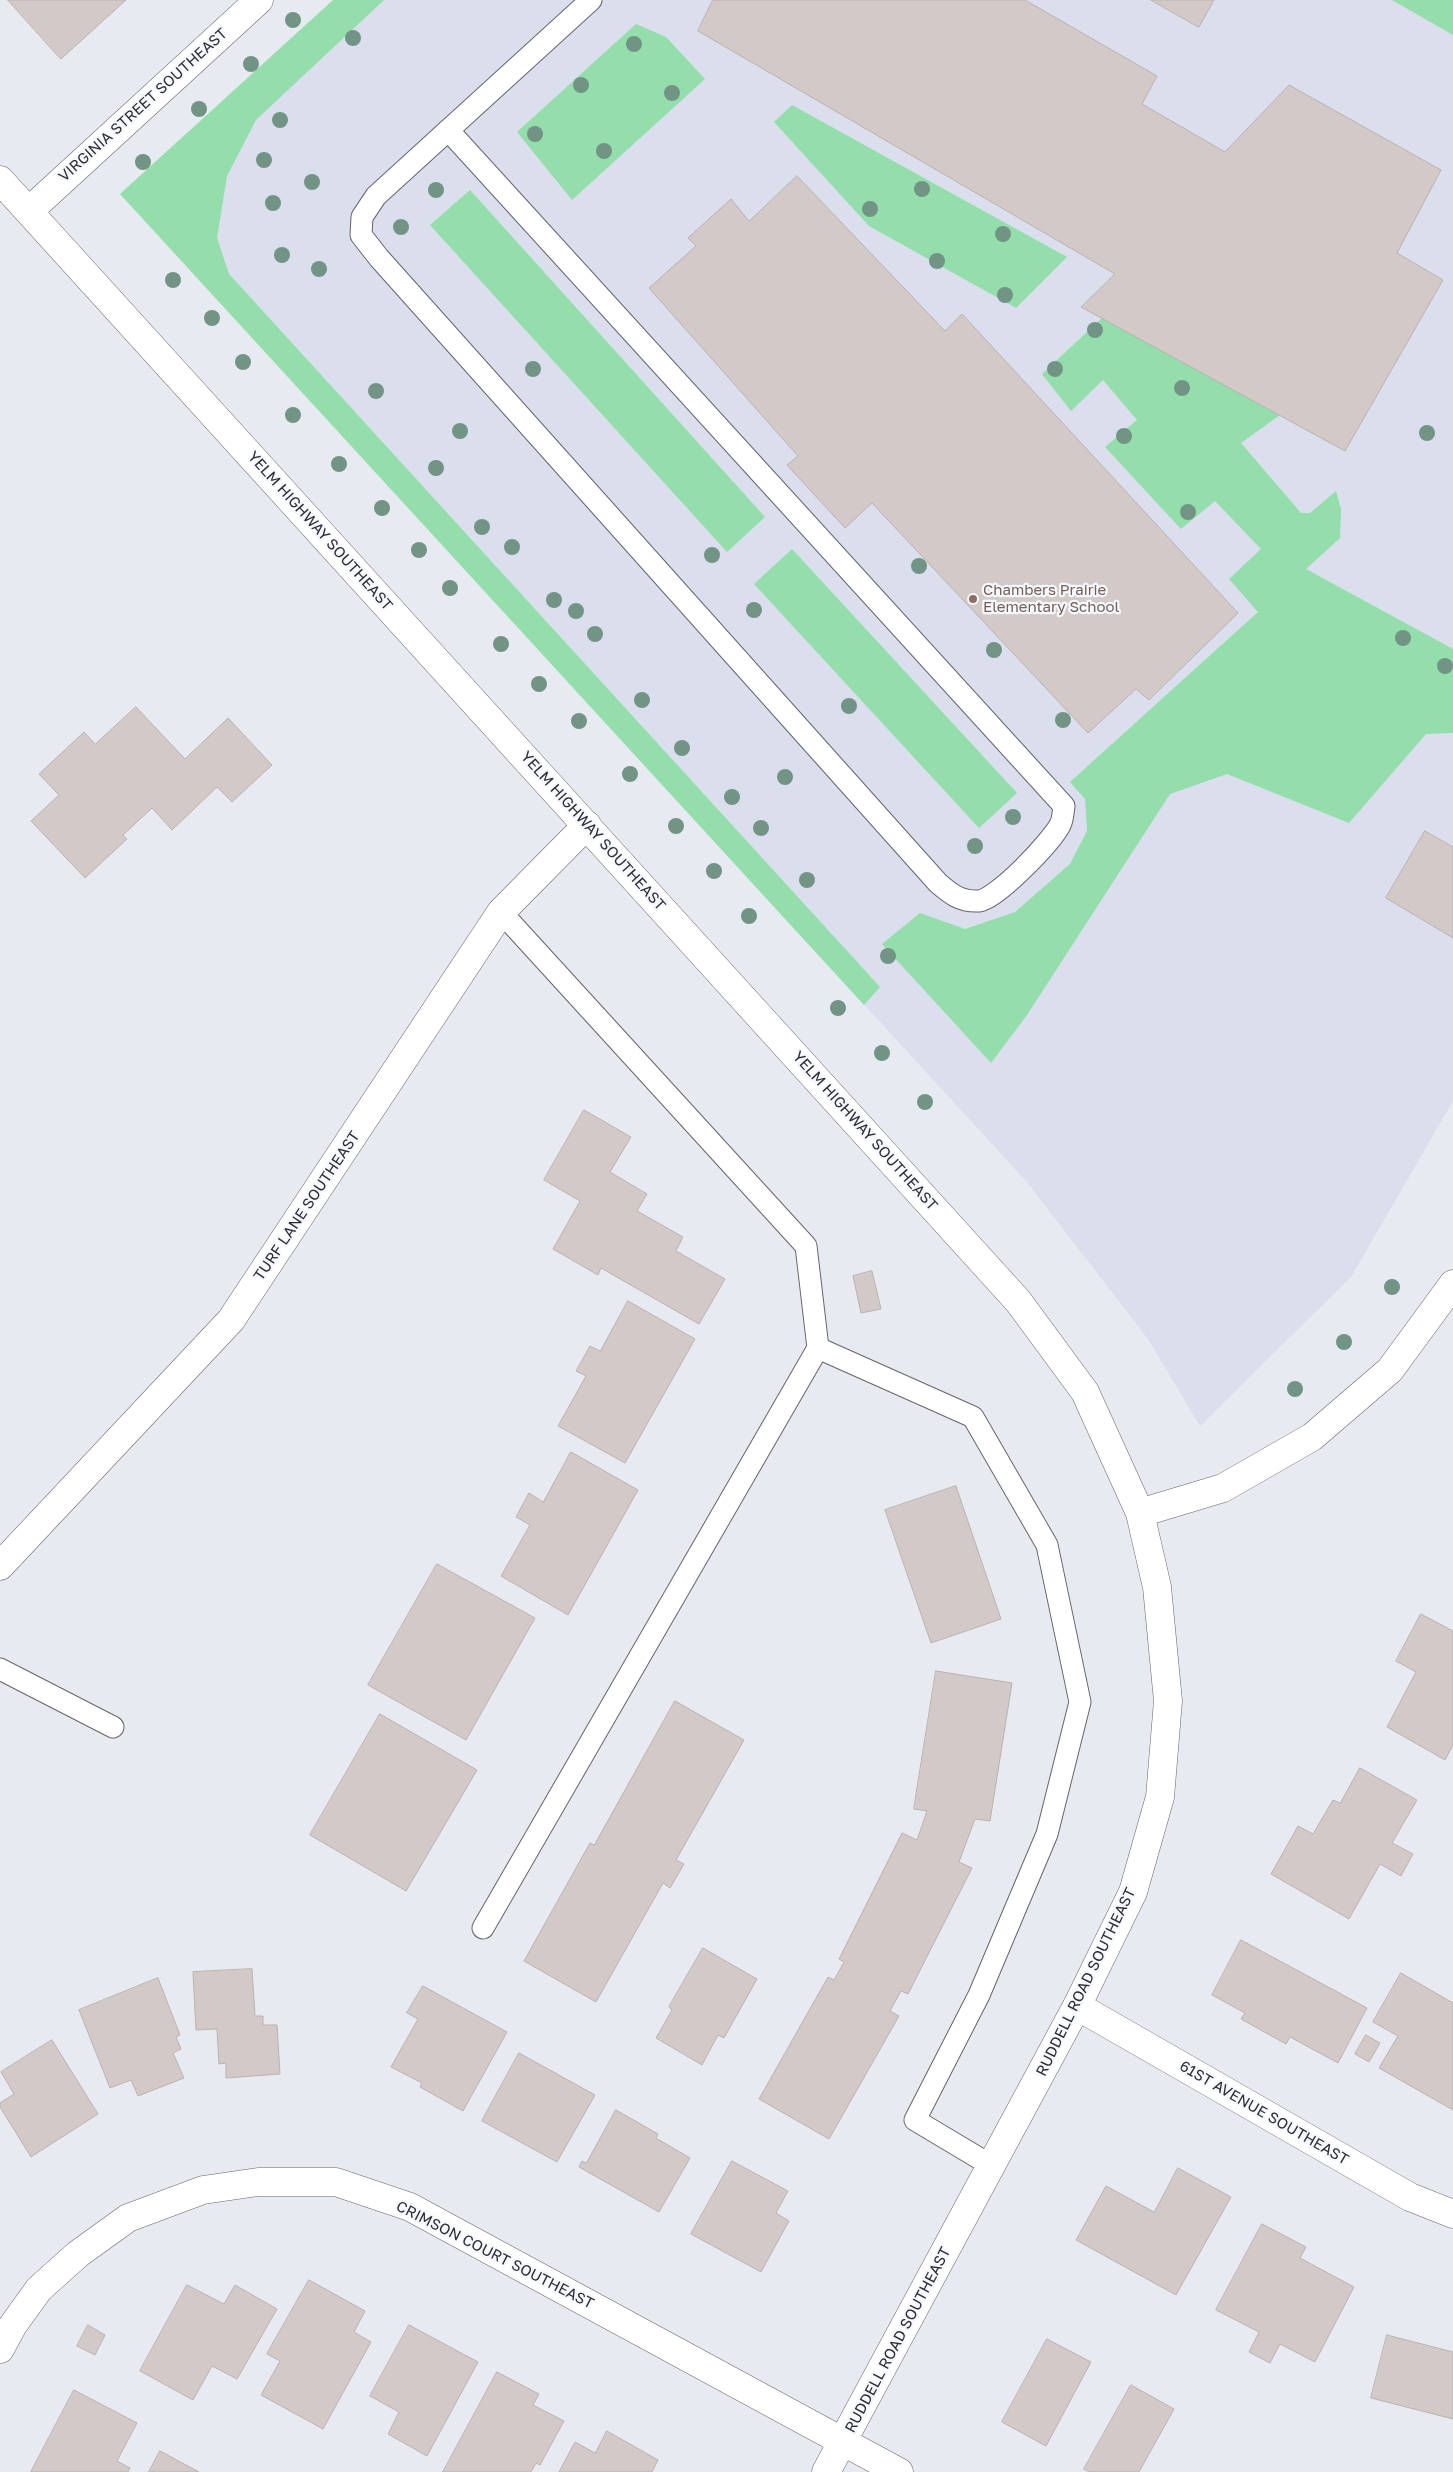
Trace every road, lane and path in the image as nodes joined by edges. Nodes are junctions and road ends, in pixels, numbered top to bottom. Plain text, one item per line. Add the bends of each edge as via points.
1 (259, 0) edge
2 (591, 0) edge
3 (448, 130) junction
4 (0, 180) edge
5 (28, 211) junction
6 (587, 825) junction
7 (502, 912) junction
8 (1453, 1284) edge
9 (818, 1348) junction
10 (1140, 1513) junction
11 (0, 1566) edge
12 (0, 1669) edge
13 (113, 1727) dead end
14 (482, 1928) dead end
15 (1077, 2006) junction
16 (992, 2166) junction
17 (1453, 2214) edge
18 (0, 2349) edge
19 (844, 2441) junction
20 (826, 2472) edge
21 (899, 2472) edge

1 - 5 street, VIRGINIA STREET SOUTHEAST
2 - 3 lane
3 - 3 lane via 376,196 362,217 361,236 938,883 956,899 981,901 1004,886 1035,856 1061,824 1064,806
4 - 5 street, YELM HIGHWAY SOUTHEAST
5 - 6 street, YELM HIGHWAY SOUTHEAST
6 - 7 street, TURF LANE SOUTHEAST
6 - 10 street, YELM HIGHWAY SOUTHEAST via 1018,1301 1085,1392
7 - 9 lane via 806,1246
7 - 11 street, TURF LANE SOUTHEAST via 231,1320
8 - 10 street via 1390,1370 1312,1437 1222,1488
9 - 14 lane
9 - 16 lane via 974,1418 1047,1545 1080,1702 1047,1834 979,1995 915,2120
10 - 15 street, RUDDELL ROAD SOUTHEAST via 1157,1587 1168,1701 1160,1797 1133,1892
12 - 13 lane
15 - 16 street, RUDDELL ROAD SOUTHEAST
15 - 17 street, 61ST AVENUE SOUTHEAST via 1410,2197
16 - 19 street, RUDDELL ROAD SOUTHEAST
18 - 19 street, CRIMSON COURT SOUTHEAST via 13,2324 39,2289 78,2254 128,2218 203,2190 258,2182 336,2182 410,2207
19 - 20 street, RUDDELL ROAD SOUTHEAST
19 - 21 street, CRIMSON COURT SOUTHEAST

